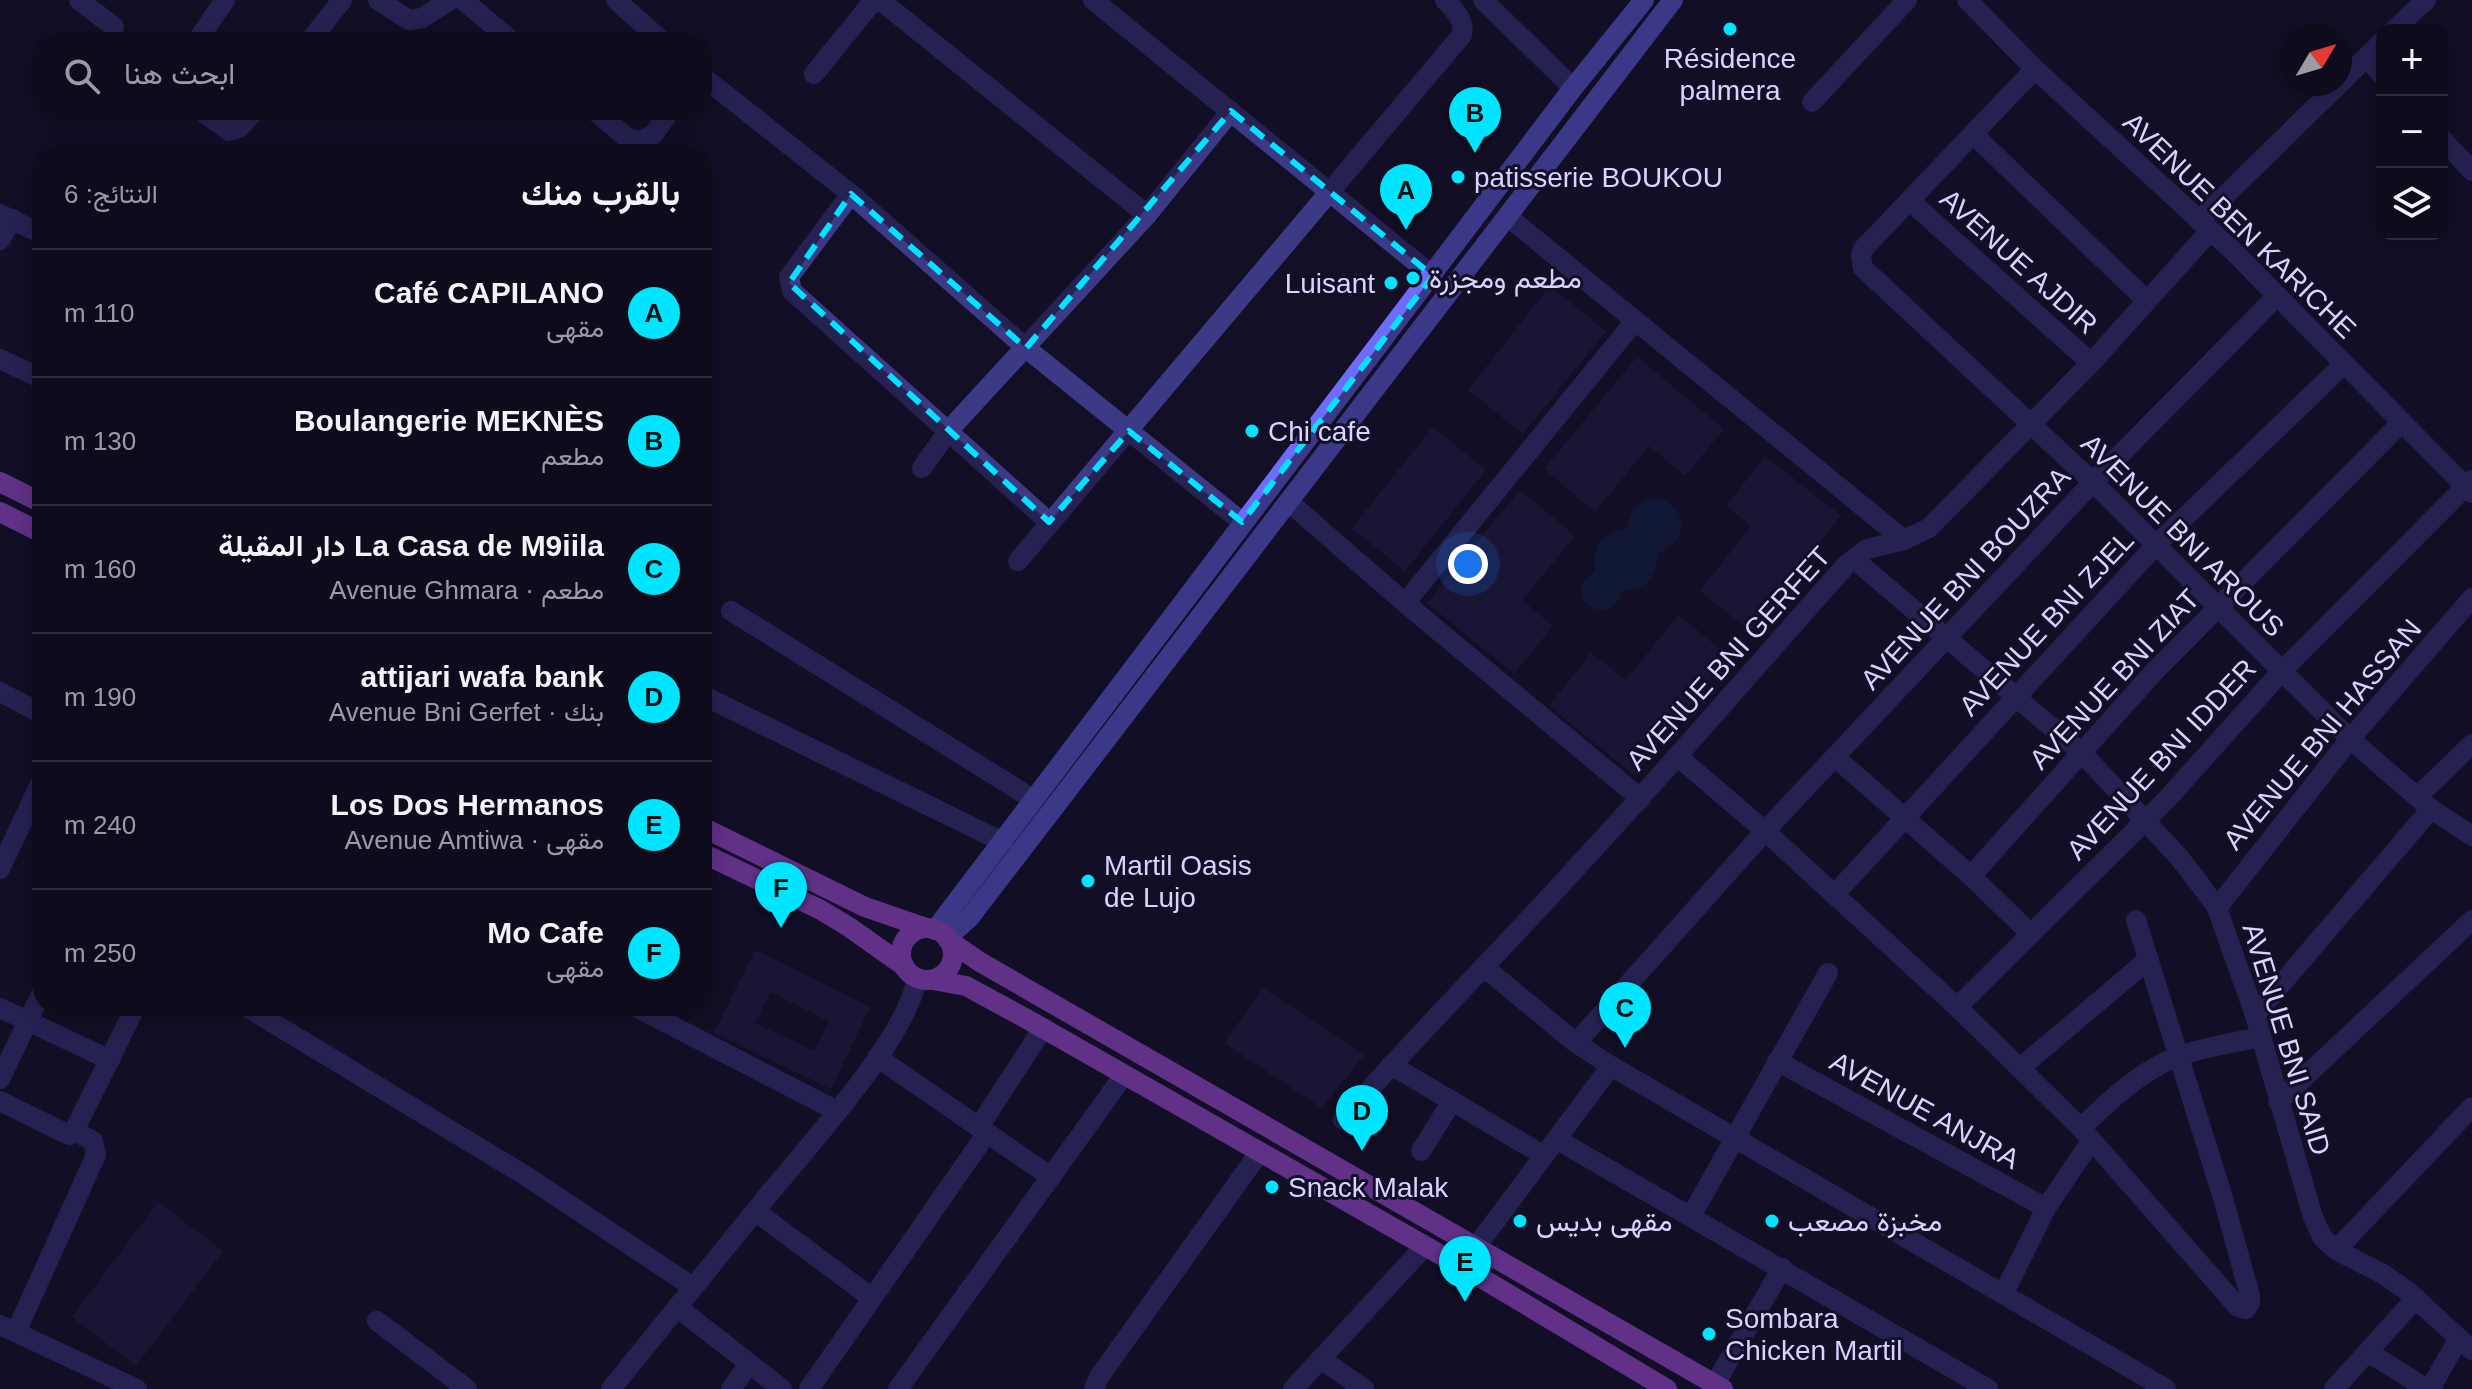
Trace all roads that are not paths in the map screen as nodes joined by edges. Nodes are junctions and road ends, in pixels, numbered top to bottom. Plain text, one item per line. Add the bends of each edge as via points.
1 (79, 0) edge
2 (225, 0) edge
3 (342, 0) edge
4 (378, 0) edge
5 (450, 0) edge
6 (463, 0) edge
7 (616, 0) edge
8 (874, 0) edge
9 (880, 0) edge
10 (1093, 0) edge
11 (1445, 0) edge
12 (1483, 0) edge
13 (1644, 0) edge
14 (1673, 0) edge
15 (1907, 0) edge
16 (1967, 0) edge
17 (2426, 0) edge
18 (2400, 24) edge
19 (114, 27) dead end
20 (203, 32) edge
21 (317, 32) edge
22 (501, 32) edge
23 (652, 32) edge
24 (2376, 48) edge
25 (2366, 57) junction
26 (2376, 68) edge
27 (2035, 69) junction
28 (2352, 70) edge
29 (814, 74) dead end
30 (712, 84) edge
31 (1573, 88) junction
32 (2327, 96) edge
33 (1812, 102) dead end
34 (1231, 111) junction
35 (214, 120) edge
36 (247, 120) edge
37 (606, 120) edge
38 (664, 120) edge
39 (1974, 135) junction
40 (2448, 145) edge
41 (2472, 171) edge
42 (1330, 193) junction
43 (851, 194) junction
44 (1910, 201) junction
45 (1147, 215) junction
46 (6, 216) edge
47 (1507, 216) junction
48 (2204, 226) junction
49 (32, 229) edge
50 (0, 240) edge
51 (1433, 276) junction
52 (2276, 297) junction
53 (2146, 300) junction
54 (1635, 321) junction
55 (1026, 348) junction
56 (0, 359) edge
57 (2091, 363) junction
58 (2344, 364) junction
59 (32, 374) edge
60 (2402, 422) junction
61 (2031, 425) junction
62 (949, 430) junction
63 (1129, 431) junction
64 (922, 468) dead end
65 (0, 482) edge
66 (2093, 482) junction
67 (2470, 487) edge
68 (32, 498) edge
69 (1290, 503) junction
70 (0, 512) edge
71 (1049, 522) junction
72 (1242, 522) junction
73 (32, 528) edge
74 (1904, 540) junction
75 (2156, 545) junction
76 (1854, 559) junction
77 (1018, 561) dead end
78 (2472, 598) edge
79 (1405, 603) junction
80 (2219, 606) junction
81 (731, 611) dead end
82 (1948, 638) junction
83 (2281, 672) junction
84 (0, 692) edge
85 (2017, 696) junction
86 (712, 700) edge
87 (32, 709) edge
88 (2350, 739) junction
89 (2472, 744) edge
90 (2083, 754) junction
91 (1677, 756) junction
92 (1835, 757) junction
93 (1033, 799) junction
94 (1641, 799) junction
95 (32, 801) edge
96 (2424, 803) junction
97 (1905, 818) junction
98 (2145, 820) junction
99 (1765, 831) junction
100 (712, 832) edge
101 (2472, 836) edge
102 (1003, 842) junction
103 (712, 858) edge
104 (0, 869) edge
105 (1971, 876) junction
106 (1834, 895) junction
107 (2217, 908) junction
108 (2136, 920) dead end
109 (2472, 920) edge
110 (939, 934) junction
111 (2031, 934) junction
112 (2149, 959) junction
113 (1485, 968) junction
114 (1828, 973) dead end
115 (918, 975) junction
116 (1957, 1007) junction
117 (0, 1008) edge
118 (32, 1011) edge
119 (2255, 1015) junction
120 (131, 1016) edge
121 (262, 1016) edge
122 (653, 1016) edge
123 (27, 1021) junction
124 (1043, 1028) junction
125 (2261, 1037) junction
126 (1576, 1043) junction
127 (2178, 1056) junction
128 (877, 1057) junction
129 (110, 1060) junction
130 (1777, 1061) junction
131 (1391, 1065) junction
132 (1611, 1066) junction
133 (2020, 1068) junction
134 (1124, 1075) junction
135 (0, 1079) edge
136 (0, 1101) edge
137 (1452, 1101) junction
138 (2278, 1102) junction
139 (2472, 1107) edge
140 (837, 1111) junction
141 (1343, 1120) dead end
142 (983, 1130) junction
143 (74, 1131) junction
144 (2086, 1134) junction
145 (1734, 1140) junction
146 (1549, 1147) junction
147 (1421, 1151) dead end
148 (1259, 1153) junction
149 (1051, 1177) junction
150 (2046, 1208) junction
151 (755, 1211) junction
152 (1691, 1216) junction
153 (1424, 1247) junction
154 (1476, 1247) junction
155 (2336, 1250) junction
156 (1782, 1268) junction
157 (693, 1287) junction
158 (2004, 1293) junction
159 (872, 1298) junction
160 (2416, 1298) junction
161 (677, 1307) junction
162 (377, 1321) dead end
163 (8, 1328) edge
164 (2466, 1344) edge
165 (2368, 1352) junction
166 (1321, 1359) junction
167 (749, 1364) junction
168 (1719, 1387) edge
169 (137, 1389) edge
170 (467, 1389) edge
171 (611, 1389) edge
172 (731, 1389) edge
173 (782, 1389) edge
174 (809, 1389) edge
175 (898, 1389) edge
176 (1094, 1389) edge
177 (1293, 1389) edge
178 (1364, 1389) edge
179 (1667, 1389) edge
180 (1988, 1389) edge
181 (2166, 1389) edge
182 (2334, 1389) edge
183 (2429, 1389) edge

1 - 19 street
2 - 20 street
3 - 21 street
4 - 5 street via 409,20
6 - 22 street
7 - 23 street
8 - 29 street
9 - 45 street
10 - 34 street
11 - 42 street via 1464,24 1462,35
12 - 31 street
13 - 31 street
14 - 47 street
15 - 33 street
16 - 27 street, AVENUE BEN KARICHE
17 - 18 street
24 - 25 street, AVENUE BNI GERFET
25 - 26 street
25 - 28 street, AVENUE BNI GERFET
27 - 39 street
27 - 48 street, AVENUE BEN KARICHE
30 - 43 street
31 - 51 street
32 - 48 street, AVENUE BNI GERFET
34 - 42 street
34 - 45 street
35 - 36 street via 229,131
37 - 38 street via 639,141 653,135
39 - 44 street
39 - 53 street
40 - 41 street
42 - 51 street
42 - 63 street
43 - 55 street
43 - 62 street via 789,277 792,291
44 - 57 street, AVENUE AJDIR
44 - 61 street, AVENUE BNI AROUS via 1863,249 1862,264
45 - 55 street
46 - 49 street
46 - 50 street
47 - 54 street
47 - 69 street
48 - 52 street, AVENUE BEN KARICHE
48 - 53 street, AVENUE BNI GERFET
51 - 72 street
52 - 58 street, AVENUE BEN KARICHE
52 - 66 street, AVENUE BNI BOUZRA
53 - 57 street, AVENUE BNI GERFET
54 - 74 street
54 - 79 street
55 - 62 street
55 - 63 street
56 - 59 street
57 - 61 street, AVENUE BNI GERFET
58 - 60 street, AVENUE BEN KARICHE
58 - 75 street, AVENUE BNI ZJEL
60 - 67 street, AVENUE BEN KARICHE
60 - 80 street, AVENUE BNI ZIAT
61 - 66 street, AVENUE BNI AROUS
61 - 74 street, AVENUE BNI GERFET via 1929,528
62 - 64 street
62 - 71 street
63 - 71 street
63 - 72 street
65 - 68 main road
66 - 75 street, AVENUE BNI AROUS
66 - 82 street, AVENUE BNI BOUZRA
67 - 83 street, AVENUE BNI IDDER
69 - 79 street
69 - 110 street via 970,917
70 - 73 main road
71 - 77 street
72 - 93 street
74 - 76 street, AVENUE BNI GERFET via 1867,549
75 - 80 street, AVENUE BNI AROUS
75 - 85 street, AVENUE BNI ZJEL
76 - 82 street, AVENUE BNI SAID
76 - 91 street, AVENUE BNI GERFET
78 - 88 street, AVENUE BNI HASSAN
79 - 94 street
80 - 83 street, AVENUE BNI AROUS
80 - 90 street, AVENUE BNI ZIAT
81 - 93 street
82 - 85 street, AVENUE BNI SAID
82 - 92 street, AVENUE BNI BOUZRA
83 - 88 street, AVENUE BNI AROUS
83 - 98 street, AVENUE BNI IDDER
84 - 87 street
85 - 90 street, AVENUE BNI SAID
85 - 97 street, AVENUE BNI ZJEL
86 - 102 street
88 - 96 street, AVENUE BNI AROUS
88 - 107 street, AVENUE BNI HASSAN
89 - 96 street
90 - 98 street, AVENUE BNI SAID
90 - 105 street, AVENUE BNI ZIAT
91 - 94 street, AVENUE BNI GERFET
91 - 99 street
92 - 97 street
92 - 99 street, AVENUE BNI BOUZRA
93 - 102 street
94 - 113 street, AVENUE BNI GERFET
95 - 104 street
96 - 101 street, AVENUE BNI AROUS
96 - 119 street
97 - 105 street
97 - 106 street, AVENUE BNI ZJEL
98 - 107 street, AVENUE BNI SAID
98 - 111 street, AVENUE BNI IDDER
99 - 106 street
99 - 126 street, AVENUE BNI BOUZRA
100 - 110 main road via 865,907
102 - 110 street
103 - 115 main road via 830,916
105 - 111 street
106 - 116 street
107 - 119 street, AVENUE BNI SAID
108 - 112 street
109 - 138 street
110 - 115 main road via 952,948 951,964 940,976
110 - 115 main road via 910,934 904,941 901,949
110 - 154 main road
111 - 116 street, AVENUE BNI IDDER
112 - 127 street
112 - 133 street
113 - 126 street
113 - 131 street, AVENUE BNI GERFET
114 - 130 street
115 - 124 main road via 966,986
115 - 128 street via 910,1004
116 - 133 street
117 - 123 street
118 - 123 street
119 - 125 street, AVENUE BNI SAID
120 - 129 street
121 - 157 street via 526,1176
122 - 140 street
123 - 129 street
123 - 135 street
124 - 134 main road
124 - 142 street
125 - 127 street
125 - 138 street, AVENUE BNI SAID
126 - 132 street
127 - 144 street via 2131,1083
127 - 144 street via 2235,1241 2250,1296 2248,1307 2238,1307
128 - 140 street
128 - 142 street
129 - 143 street
130 - 145 street
130 - 150 street, AVENUE ANJRA
131 - 137 street
131 - 141 street, AVENUE BNI GERFET
132 - 145 street
132 - 146 street
133 - 144 street
134 - 148 main road
134 - 149 street
136 - 143 street via 63,1134
137 - 146 street
137 - 147 street
138 - 155 street, AVENUE BNI SAID via 2312,1214 2322,1237
139 - 155 street
140 - 151 street
142 - 149 street
142 - 159 street
143 - 163 street via 93,1141 96,1155
144 - 150 street
145 - 152 street
145 - 158 street
146 - 152 street
146 - 154 street
148 - 153 main road
148 - 176 street
149 - 175 street
150 - 158 street
151 - 157 street
151 - 159 street
152 - 156 street
153 - 166 street
153 - 179 main road
154 - 168 main road
155 - 160 street
156 - 168 street
156 - 180 street
157 - 161 street
158 - 181 street
159 - 174 street
160 - 164 street
160 - 165 street
161 - 167 street
161 - 171 street
162 - 170 street
163 - 169 street
164 - 183 street
165 - 182 street
165 - 183 street
166 - 177 street
166 - 178 street
167 - 172 street
167 - 173 street

